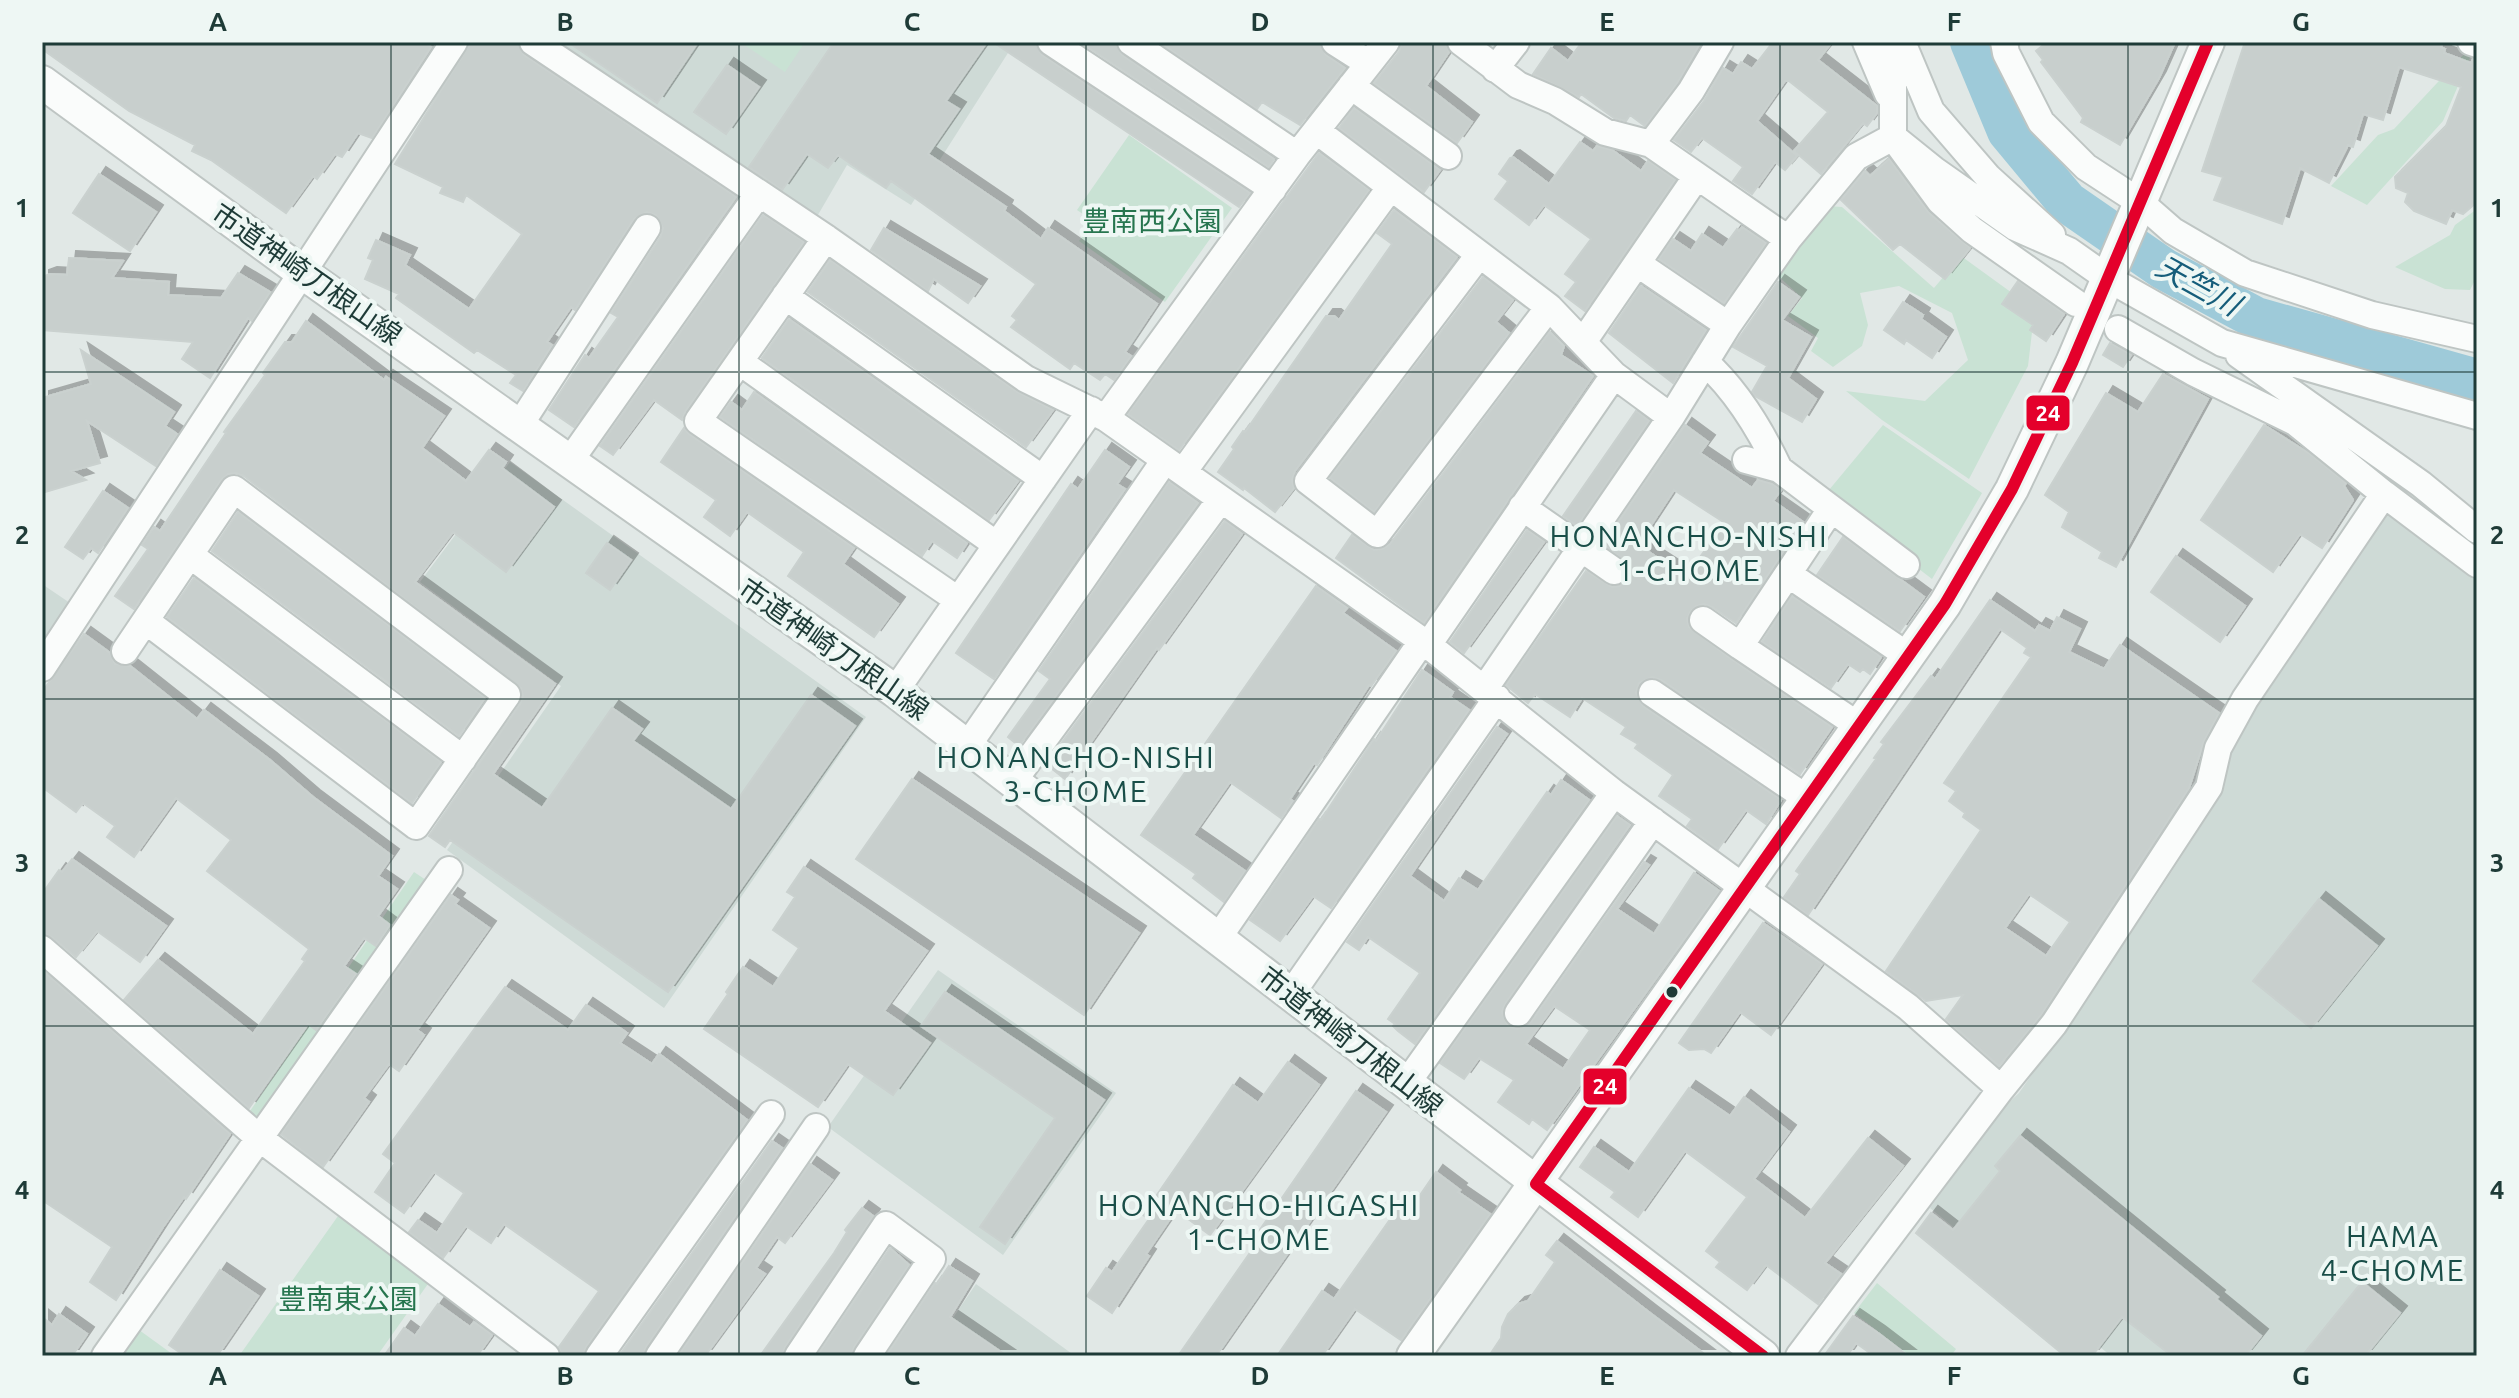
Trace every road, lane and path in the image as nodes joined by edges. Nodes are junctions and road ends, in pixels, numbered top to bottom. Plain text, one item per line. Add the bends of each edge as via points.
1 (454, 42) edge
2 (533, 42) edge
3 (1051, 42) edge
4 (1131, 42) edge
5 (1335, 42) edge
6 (1386, 42) edge
7 (1461, 42) edge
8 (1516, 42) edge
9 (1720, 42) edge
10 (1866, 42) edge
11 (1893, 42) edge
12 (1902, 42) edge
13 (2004, 42) edge
14 (2208, 42) edge
15 (2471, 42) edge
16 (2477, 44) edge
17 (1368, 63) junction
18 (1495, 69) junction
19 (42, 82) edge
20 (1351, 86) junction
21 (1894, 124) junction
22 (1317, 131) junction
23 (1651, 144) junction
24 (1297, 155) junction
25 (1448, 156) dead end
26 (1697, 176) junction
27 (1390, 188) junction
28 (1273, 189) junction
29 (759, 193) junction
30 (2138, 209) junction
31 (647, 228) dead end
32 (826, 238) junction
33 (1788, 239) junction
34 (2069, 251) junction
35 (1479, 255) junction
36 (1638, 264) junction
37 (303, 273) junction
38 (2111, 274) junction
39 (785, 296) junction
40 (2076, 303) dead end
41 (1549, 307) junction
42 (1728, 325) junction
43 (2118, 329) dead end
44 (2477, 339) edge
45 (1583, 342) junction
46 (2222, 343) junction
47 (740, 362) junction
48 (1705, 362) junction
49 (1614, 375) junction
50 (1098, 414) junction
51 (2477, 416) edge
52 (1671, 417) junction
53 (519, 426) junction
54 (1746, 460) dead end
55 (569, 462) junction
56 (1174, 466) junction
57 (1779, 469) junction
58 (1043, 479) junction
59 (2384, 494) junction
60 (1221, 499) junction
61 (1522, 507) junction
62 (1831, 509) junction
63 (2477, 530) edge
64 (997, 545) junction
65 (1580, 548) junction
66 (190, 555) junction
67 (2477, 564) edge
68 (1906, 565) dead end
69 (1614, 571) dead end
70 (1788, 574) junction
71 (958, 600) junction
72 (1703, 620) dead end
73 (146, 621) junction
74 (1428, 645) junction
75 (1740, 646) junction
76 (125, 651) dead end
77 (1908, 656) junction
78 (42, 668) edge
79 (895, 691) junction
80 (1491, 693) junction
81 (1652, 693) dead end
82 (1859, 726) junction
83 (968, 745) junction
84 (463, 759) junction
85 (1014, 780) junction
86 (1614, 793) junction
87 (1808, 799) junction
88 (1653, 821) junction
89 (449, 870) dead end
90 (1745, 889) junction
91 (1218, 938) junction
92 (42, 949) edge
93 (1291, 994) junction
94 (1518, 1013) dead end
95 (1406, 1084) junction
96 (2001, 1089) junction
97 (771, 1114) dead end
98 (816, 1127) dead end
99 (258, 1137) junction
100 (1536, 1184) junction
101 (105, 1356) edge
102 (546, 1356) edge
103 (599, 1356) edge
104 (659, 1356) edge
105 (798, 1356) edge
106 (867, 1356) edge
107 (1413, 1356) edge
108 (1763, 1356) edge
109 (1799, 1356) edge

1 - 37 street
2 - 29 street
3 - 28 street
4 - 24 street
5 - 17 street
6 - 17 street
7 - 18 street
8 - 18 street
9 - 23 street
10 - 21 street
11 - 21 street
12 - 34 street via 1931,111 1988,177
13 - 30 street via 2041,122
14 - 30 street
15 - 16 street
17 - 20 street
18 - 23 street via 1605,132
19 - 37 street, 市道神崎刀根山線
20 - 22 street
20 - 25 street
21 - 33 street via 1856,157
21 - 34 street via 1934,170 2015,227
21 - 40 street via 1940,201
22 - 24 street
22 - 27 street
23 - 26 street
24 - 28 street
26 - 33 street
26 - 36 street
27 - 35 street
27 - 56 street
28 - 50 street
29 - 32 street
29 - 55 street
30 - 38 street
30 - 44 street via 2245,273 2372,315
31 - 53 street
32 - 39 street
32 - 50 street via 1026,379
33 - 42 street
34 - 38 street
35 - 41 street
35 - 41 street via 1308,481 1377,534
36 - 42 street
36 - 45 street
37 - 53 street, 市道神崎刀根山線
37 - 78 street
38 - 46 street
38 - 77 street via 2012,489
39 - 47 street
39 - 58 street
41 - 45 street
42 - 48 street
43 - 59 street via 2295,422
45 - 49 street
46 - 51 street
46 - 63 street
47 - 64 street
47 - 71 street via 698,421
48 - 52 street
48 - 57 street via 1760,434
49 - 52 street
49 - 61 street
50 - 56 street
50 - 58 street
52 - 65 street
53 - 55 street, 市道神崎刀根山線
54 - 57 street
55 - 79 street, 市道神崎刀根山線
56 - 60 street
56 - 83 street
57 - 62 street
58 - 64 street
59 - 67 street
59 - 96 street via 2245,699 2218,748 2209,787 2054,1024
60 - 74 street
60 - 85 street
61 - 65 street
61 - 74 street
62 - 68 street
62 - 70 street
64 - 71 street
65 - 69 street
65 - 80 street
66 - 73 street
66 - 84 street
66 - 84 street via 234,489 507,695
70 - 75 street
70 - 77 street
71 - 79 street
72 - 75 street
73 - 76 street
73 - 84 street via 416,826
74 - 80 street
74 - 91 street via 1416,650
75 - 82 street
77 - 82 street
79 - 83 street, 市道神崎刀根山線
80 - 86 street
80 - 93 street
81 - 87 street
82 - 87 street
83 - 85 street, 市道神崎刀根山線
85 - 91 street, 市道神崎刀根山線
86 - 88 street
86 - 95 street
87 - 90 street
88 - 90 street
88 - 94 street
89 - 99 street
90 - 96 street via 1908,1007
90 - 100 street
91 - 93 street, 市道神崎刀根山線
92 - 99 street
93 - 95 street, 市道神崎刀根山線
95 - 100 street, 市道神崎刀根山線
96 - 109 street
97 - 103 street
98 - 104 street
99 - 101 street
99 - 102 street
100 - 107 street
100 - 108 street, 市道神崎刀根山線
105 - 106 street via 886,1225 932,1259

